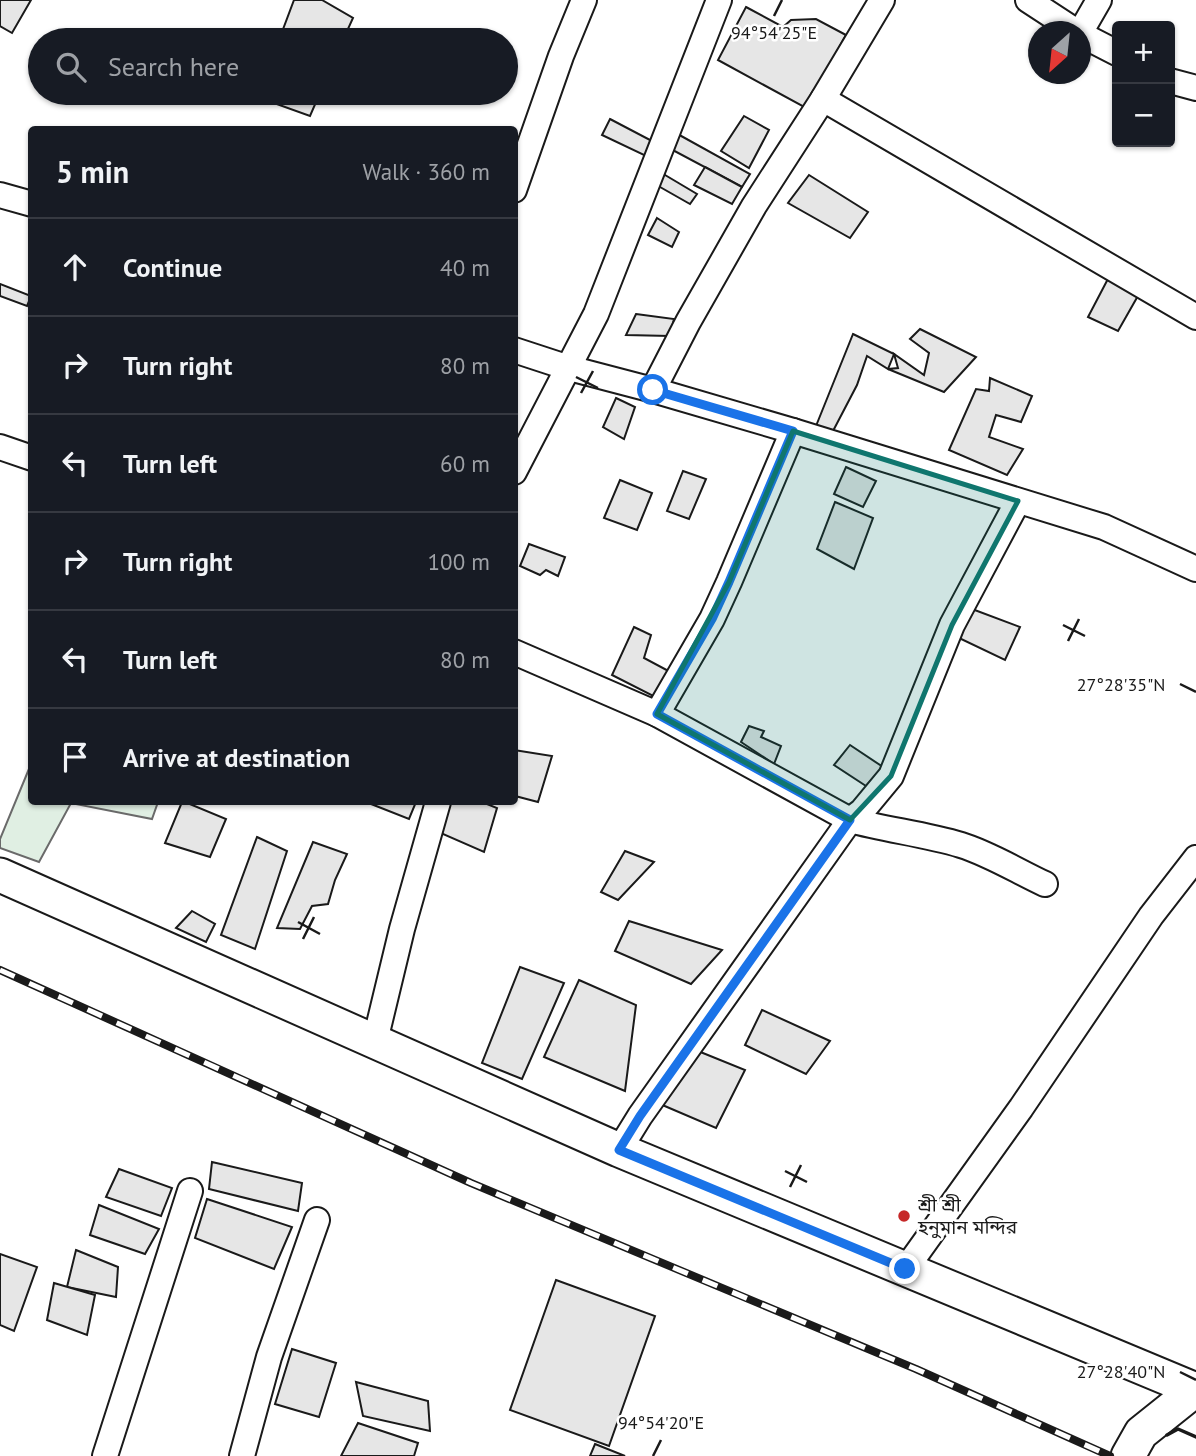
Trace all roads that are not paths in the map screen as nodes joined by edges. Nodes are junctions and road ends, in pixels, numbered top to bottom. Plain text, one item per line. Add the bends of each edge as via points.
1 (584, 0) edge
2 (719, 0) edge
3 (882, 0) edge
4 (1028, 0) edge
5 (1099, 0) edge
6 (1060, 21) edge
7 (1086, 21) edge
8 (1091, 39) edge
9 (1112, 50) edge
10 (1175, 82) edge
11 (1196, 88) edge
12 (823, 99) junction
13 (518, 179) edge
14 (0, 195) edge
15 (28, 203) edge
16 (1196, 317) edge
17 (518, 351) edge
18 (569, 368) junction
19 (653, 390) junction
20 (793, 431) junction
21 (0, 447) edge
22 (28, 457) edge
23 (518, 464) edge
24 (1018, 501) junction
25 (1196, 569) edge
26 (518, 654) edge
27 (657, 714) junction
28 (437, 805) edge
29 (850, 820) junction
30 (1196, 858) edge
31 (0, 875) edge
32 (1045, 884) dead end
33 (375, 1041) junction
34 (619, 1150) junction
35 (190, 1191) dead end
36 (317, 1220) dead end
37 (905, 1269) junction
38 (1196, 1390) edge
39 (105, 1456) edge
40 (242, 1456) edge
41 (1128, 1456) edge

1 - 13 street
2 - 18 street via 610,281
3 - 12 street
4 - 6 street
5 - 7 street
8 - 9 street
10 - 11 street
12 - 16 street
12 - 19 street via 754,206
14 - 15 street
17 - 18 street
18 - 19 street
18 - 23 street
19 - 20 street
20 - 24 street
20 - 27 street via 712,619
21 - 22 street
24 - 25 street via 1104,527
24 - 29 street via 952,625 891,776
26 - 27 street
27 - 29 street
28 - 33 street
29 - 32 street via 963,846
29 - 34 street
30 - 37 street via 1151,915
31 - 33 street
33 - 34 street
34 - 37 street
35 - 39 street
36 - 40 street via 269,1357
37 - 38 street
38 - 41 street via 1141,1433

